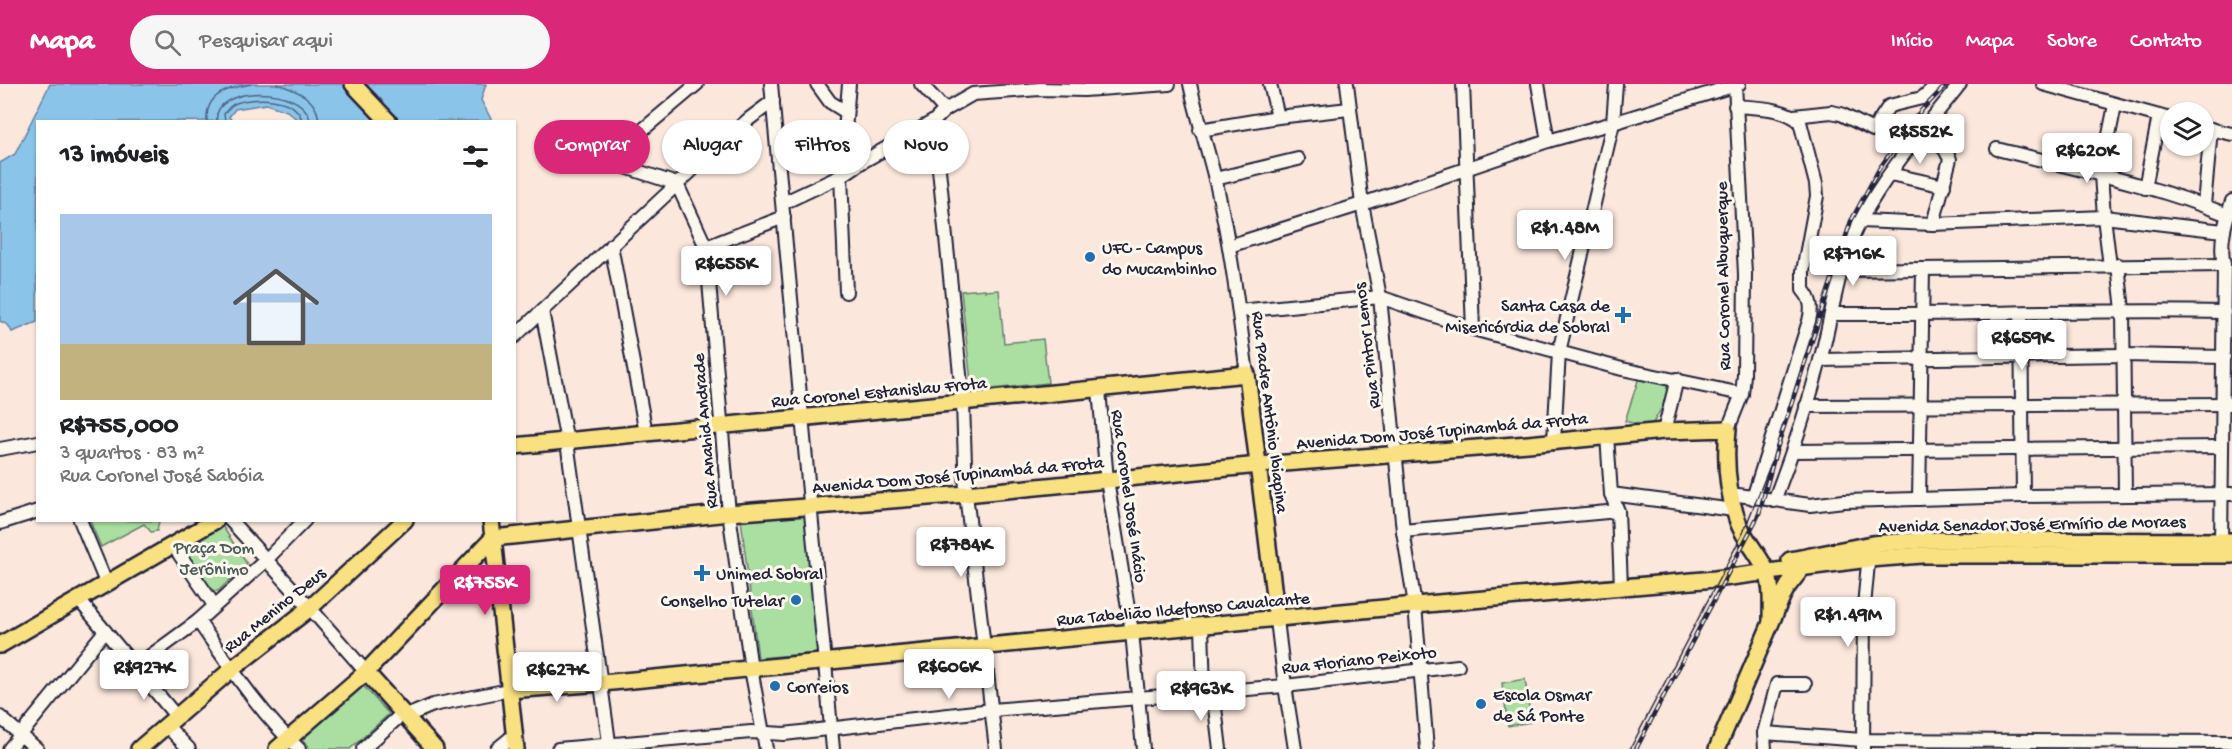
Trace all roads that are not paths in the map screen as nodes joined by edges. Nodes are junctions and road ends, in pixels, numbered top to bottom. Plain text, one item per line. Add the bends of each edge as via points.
1 (353, 84) edge
2 (697, 84) edge
3 (771, 84) edge
4 (817, 84) edge
5 (849, 84) edge
6 (921, 84) edge
7 (1169, 84) edge
8 (1190, 84) edge
9 (1270, 84) edge
10 (1347, 84) edge
11 (1463, 84) edge
12 (1538, 84) edge
13 (1616, 84) edge
14 (1736, 84) edge
15 (1938, 84) edge
16 (1960, 84) edge
17 (2043, 84) edge
18 (988, 88) edge
19 (773, 101) junction
20 (2115, 105) junction
21 (1735, 106) junction
22 (1349, 109) junction
23 (945, 110) junction
24 (846, 112) junction
25 (2160, 116) edge
26 (1278, 117) junction
27 (1794, 117) junction
28 (387, 120) edge
29 (935, 120) edge
30 (1613, 123) junction
31 (1200, 130) junction
32 (2214, 130) edge
33 (1921, 134) junction
34 (2232, 134) edge
35 (2160, 135) edge
36 (1548, 141) junction
37 (1997, 149) dead end
38 (883, 150) edge
39 (2206, 156) edge
40 (1298, 159) dead end
41 (1467, 169) junction
42 (939, 174) edge
43 (1890, 174) junction
44 (2101, 175) junction
45 (841, 176) junction
46 (1215, 179) junction
47 (676, 184) junction
48 (1944, 186) junction
49 (2145, 188) junction
50 (2232, 201) edge
51 (783, 202) junction
52 (1362, 204) junction
53 (2204, 205) junction
54 (2228, 215) junction
55 (784, 217) junction
56 (2104, 217) junction
57 (1860, 221) junction
58 (1933, 224) junction
59 (2223, 231) junction
60 (611, 244) junction
61 (1229, 246) junction
62 (706, 247) junction
63 (2114, 265) junction
64 (2224, 265) junction
65 (1923, 269) junction
66 (1842, 270) junction
67 (846, 292) dead end
68 (1380, 297) junction
69 (2123, 310) junction
70 (542, 311) junction
71 (1239, 311) junction
72 (2224, 312) junction
73 (2021, 313) junction
74 (1832, 314) junction
75 (1922, 315) junction
76 (1473, 329) junction
77 (516, 334) edge
78 (1559, 352) junction
79 (2123, 355) junction
80 (1922, 357) junction
81 (2021, 357) junction
82 (2224, 357) junction
83 (1820, 360) junction
84 (1247, 374) junction
85 (1677, 379) junction
86 (1099, 390) junction
87 (1742, 394) junction
88 (963, 403) junction
89 (2125, 403) junction
90 (1922, 404) junction
91 (2021, 404) junction
92 (2228, 404) edge
93 (1806, 405) junction
94 (803, 416) junction
95 (722, 424) junction
96 (1728, 429) junction
97 (1664, 431) junction
98 (646, 433) junction
99 (1607, 436) junction
100 (1554, 441) junction
101 (36, 442) edge
102 (567, 442) junction
103 (516, 446) edge
104 (2222, 447) junction
105 (2125, 448) junction
106 (0, 449) edge
107 (2021, 449) junction
108 (1920, 450) junction
109 (1793, 451) junction
110 (1396, 455) junction
111 (1259, 465) junction
112 (1107, 480) junction
113 (966, 494) junction
114 (1611, 494) junction
115 (1731, 494) junction
116 (2227, 494) edge
117 (2125, 495) junction
118 (2023, 496) junction
119 (1753, 498) junction
120 (1919, 498) junction
121 (1774, 501) junction
122 (809, 507) junction
123 (1734, 510) junction
124 (1618, 511) junction
125 (36, 512) edge
126 (729, 513) junction
127 (0, 522) edge
128 (81, 522) edge
129 (213, 522) edge
130 (232, 522) edge
131 (303, 522) edge
132 (403, 522) edge
133 (491, 522) edge
134 (578, 529) junction
135 (1402, 531) junction
136 (493, 538) junction
137 (173, 545) junction
138 (2227, 548) edge
139 (1871, 551) junction
140 (266, 560) junction
141 (1803, 567) junction
142 (1765, 569) junction
143 (107, 585) junction
144 (1621, 587) junction
145 (80, 600) junction
146 (214, 605) junction
147 (1415, 605) junction
148 (310, 608) junction
149 (1277, 620) junction
150 (198, 621) junction
151 (1771, 621) junction
152 (1202, 626) junction
153 (105, 631) junction
154 (1132, 632) junction
155 (0, 645) edge
156 (984, 646) junction
157 (826, 661) junction
158 (1458, 666) dead end
159 (135, 667) junction
160 (232, 669) junction
161 (750, 669) junction
162 (1420, 671) junction
163 (366, 672) junction
164 (602, 683) junction
165 (1805, 684) dead end
166 (1285, 686) junction
167 (509, 690) junction
168 (1208, 692) junction
169 (1137, 698) junction
170 (992, 710) junction
171 (403, 716) junction
172 (0, 717) edge
173 (171, 721) junction
174 (831, 729) junction
175 (1764, 733) junction
176 (21, 734) junction
177 (762, 734) junction
178 (515, 742) edge
179 (2232, 742) edge
180 (1863, 744) edge
181 (2066, 745) edge
182 (288, 746) edge
183 (610, 747) edge
184 (764, 748) edge
185 (9, 749) edge
186 (37, 749) edge
187 (139, 749) edge
188 (189, 749) edge
189 (363, 749) edge
190 (435, 749) edge
191 (497, 749) edge
192 (558, 749) edge
193 (833, 749) edge
194 (996, 749) edge
195 (1143, 749) edge
196 (1220, 749) edge
197 (1295, 749) edge
198 (1427, 749) edge
199 (1717, 749) edge
200 (1765, 749) edge

1 - 28 main road
2 - 47 street via 610,162
3 - 19 street
4 - 24 street via 830,102
5 - 24 street
6 - 23 street
7 - 18 street via 1084,90
8 - 31 street, Rua Padre Antônio Ibiapina
9 - 26 street
10 - 22 street, Rua Pintor Lemos
11 - 41 street
12 - 36 street
13 - 30 street
14 - 21 street, Rua Coronel Albuquerque
14 - 30 street
15 - 27 street via 1922,98 1889,106 1873,130 1831,112
16 - 33 street
17 - 20 street
18 - 23 street
19 - 47 street
19 - 51 street
20 - 25 street
20 - 44 street
21 - 27 street via 1774,110
21 - 87 street, Rua Coronel Albuquerque via 1745,274
22 - 26 street
22 - 52 street, Rua Pintor Lemos
23 - 29 street
24 - 45 street
26 - 31 street
27 - 119 street via 1803,129 1816,184 1816,207 1803,271 1803,290 1809,297 1811,312
30 - 36 street
30 - 78 street
31 - 46 street, Rua Padre Antônio Ibiapina
32 - 34 street
33 - 43 street
33 - 48 street via 1948,153
35 - 49 street
36 - 41 street
37 - 44 street
38 - 45 street
39 - 53 street
40 - 46 street
41 - 52 street
41 - 76 street
42 - 88 street
43 - 48 street
43 - 57 street
44 - 49 street
44 - 56 street
45 - 51 street
45 - 67 street
46 - 61 street, Rua Padre Antônio Ibiapina
47 - 60 street
47 - 62 street, Rua Anahid Andrade
48 - 58 street
49 - 53 street
50 - 54 street
51 - 55 street
52 - 61 street
52 - 68 street, Rua Pintor Lemos
53 - 54 street
54 - 59 street
55 - 62 street
55 - 94 street
56 - 58 street
56 - 59 street
56 - 63 street
57 - 58 street
57 - 66 street
59 - 64 street
60 - 70 street
60 - 98 street
61 - 71 street, Rua Padre Antônio Ibiapina
62 - 95 street, Rua Anahid Andrade
63 - 64 street
63 - 65 street
63 - 69 street
64 - 72 street
65 - 66 street
65 - 75 street
66 - 74 street
68 - 71 street
68 - 76 street
68 - 110 street, Rua Pintor Lemos
69 - 72 street
69 - 73 street
69 - 79 street
70 - 77 street
70 - 102 street
71 - 84 street, Rua Padre Antônio Ibiapina
72 - 82 street
73 - 75 street
73 - 81 street
74 - 75 street
74 - 83 street
75 - 80 street
76 - 78 street
78 - 85 street
78 - 100 street
79 - 81 street
79 - 82 street
79 - 89 street
80 - 81 street
80 - 83 street
80 - 90 street
81 - 91 street
82 - 92 street
83 - 93 street
84 - 86 main road, Rua Coronel Estanislau Frota
84 - 111 main road, Rua Padre Antônio Ibiapina
85 - 87 street
85 - 97 street
86 - 88 main road, Rua Coronel Estanislau Frota
86 - 112 street, Rua Coronel José Inácio
87 - 96 street, Rua Coronel Albuquerque
88 - 94 main road, Rua Coronel Estanislau Frota
88 - 113 street
89 - 91 street
89 - 92 street
89 - 105 street
90 - 91 street
90 - 93 street
90 - 108 street
91 - 107 street
92 - 104 street
93 - 109 street
94 - 95 main road, Rua Coronel Estanislau Frota
94 - 122 street
95 - 98 main road, Rua Coronel Estanislau Frota
95 - 126 street, Rua Anahid Andrade
96 - 97 main road, Avenida Dom José Tupinambá da Frota
96 - 115 main road, Rua Coronel Albuquerque via 1726,451
97 - 99 main road, Avenida Dom José Tupinambá da Frota
98 - 102 main road, Rua Coronel Estanislau Frota
99 - 100 main road, Avenida Dom José Tupinambá da Frota
99 - 114 street
100 - 110 main road, Avenida Dom José Tupinambá da Frota
101 - 106 street
102 - 103 main road, Rua Coronel Estanislau Frota
102 - 134 street
104 - 105 street
104 - 116 street
105 - 107 street
105 - 117 street
107 - 108 street
107 - 118 street
108 - 109 street
108 - 120 street
109 - 121 street
110 - 111 main road, Avenida Dom José Tupinambá da Frota
110 - 135 street, Rua Pintor Lemos
111 - 112 main road, Avenida Dom José Tupinambá da Frota
111 - 149 main road, Rua Padre Antônio Ibiapina
112 - 113 main road, Avenida Dom José Tupinambá da Frota
112 - 154 street, Rua Coronel José Inácio
113 - 122 main road, Avenida Dom José Tupinambá da Frota
113 - 156 street
114 - 123 street
114 - 124 street
115 - 119 street
115 - 123 main road, Rua Coronel Albuquerque
116 - 117 street
116 - 138 street
117 - 118 street
118 - 120 street
119 - 121 street
120 - 121 street via 1810,505
122 - 126 main road, Avenida Dom José Tupinambá da Frota
122 - 157 street
123 - 142 main road, Rua Coronel Albuquerque
124 - 135 street
124 - 144 street
125 - 127 street
126 - 134 main road, Avenida Dom José Tupinambá da Frota
126 - 161 street, Rua Anahid Andrade
128 - 143 street
129 - 137 main road
130 - 140 street
131 - 140 street
132 - 148 main road, Rua Menino Deus
133 - 136 main road
134 - 136 main road, Avenida Dom José Tupinambá da Frota
134 - 164 street
135 - 147 street, Rua Pintor Lemos
136 - 163 main road
136 - 167 main road
137 - 143 main road
137 - 146 street
138 - 139 main road, Avenida Senador José Ermírio de Moraes via 1922,555
139 - 141 main road, Avenida Senador José Ermírio de Moraes
139 - 142 main road, Avenida Senador José Ermírio de Moraes
139 - 180 street via 1864,606
140 - 146 street
140 - 148 street
141 - 142 main road, Avenida Senador José Ermírio de Moraes
141 - 151 main road via 1788,586
142 - 144 main road, Rua Tabelião Ildefonso Cavalcante
142 - 151 main road via 1771,585
143 - 145 main road
144 - 147 main road, Rua Tabelião Ildefonso Cavalcante
145 - 153 street
145 - 155 main road
146 - 150 street
147 - 149 main road, Rua Tabelião Ildefonso Cavalcante
147 - 162 street, Rua Pintor Lemos
148 - 160 main road, Rua Menino Deus
148 - 163 street
149 - 152 main road, Rua Tabelião Ildefonso Cavalcante
149 - 166 street, Rua Padre Antônio Ibiapina
150 - 159 street
150 - 160 street
151 - 199 main road
152 - 154 main road, Rua Tabelião Ildefonso Cavalcante
152 - 168 street
153 - 159 street
153 - 176 street
154 - 156 main road, Rua Tabelião Ildefonso Cavalcante
154 - 169 street, Rua Coronel José Inácio
156 - 157 main road, Rua Tabelião Ildefonso Cavalcante
156 - 170 street
157 - 161 main road, Rua Tabelião Ildefonso Cavalcante
157 - 174 street
158 - 162 street, Rua Floriano Peixoto
159 - 173 street
160 - 173 main road, Rua Menino Deus
160 - 182 street
161 - 164 main road, Rua Tabelião Ildefonso Cavalcante
161 - 177 street, Rua Anahid Andrade
162 - 166 street, Rua Floriano Peixoto
162 - 198 street, Rua Pintor Lemos
163 - 171 main road
163 - 182 main road
164 - 167 main road, Rua Tabelião Ildefonso Cavalcante
164 - 183 street
165 - 175 street via 1776,684
166 - 168 street, Rua Floriano Peixoto
166 - 197 street, Rua Padre Antônio Ibiapina
167 - 171 street via 433,705
167 - 178 main road
168 - 169 street, Rua Floriano Peixoto
168 - 196 street
169 - 170 street, Rua Floriano Peixoto
169 - 195 street, Rua Coronel José Inácio
170 - 174 street, Rua Floriano Peixoto
170 - 194 street
171 - 189 street
171 - 190 main road
172 - 176 street
173 - 187 main road, Rua Menino Deus
173 - 188 street
174 - 177 street, Rua Floriano Peixoto
174 - 193 street
175 - 180 street
175 - 200 street
176 - 185 street
176 - 186 street
177 - 183 street, Rua Floriano Peixoto
177 - 184 street, Rua Anahid Andrade
178 - 191 street
179 - 181 street
180 - 181 street
183 - 192 street, Rua Floriano Peixoto

